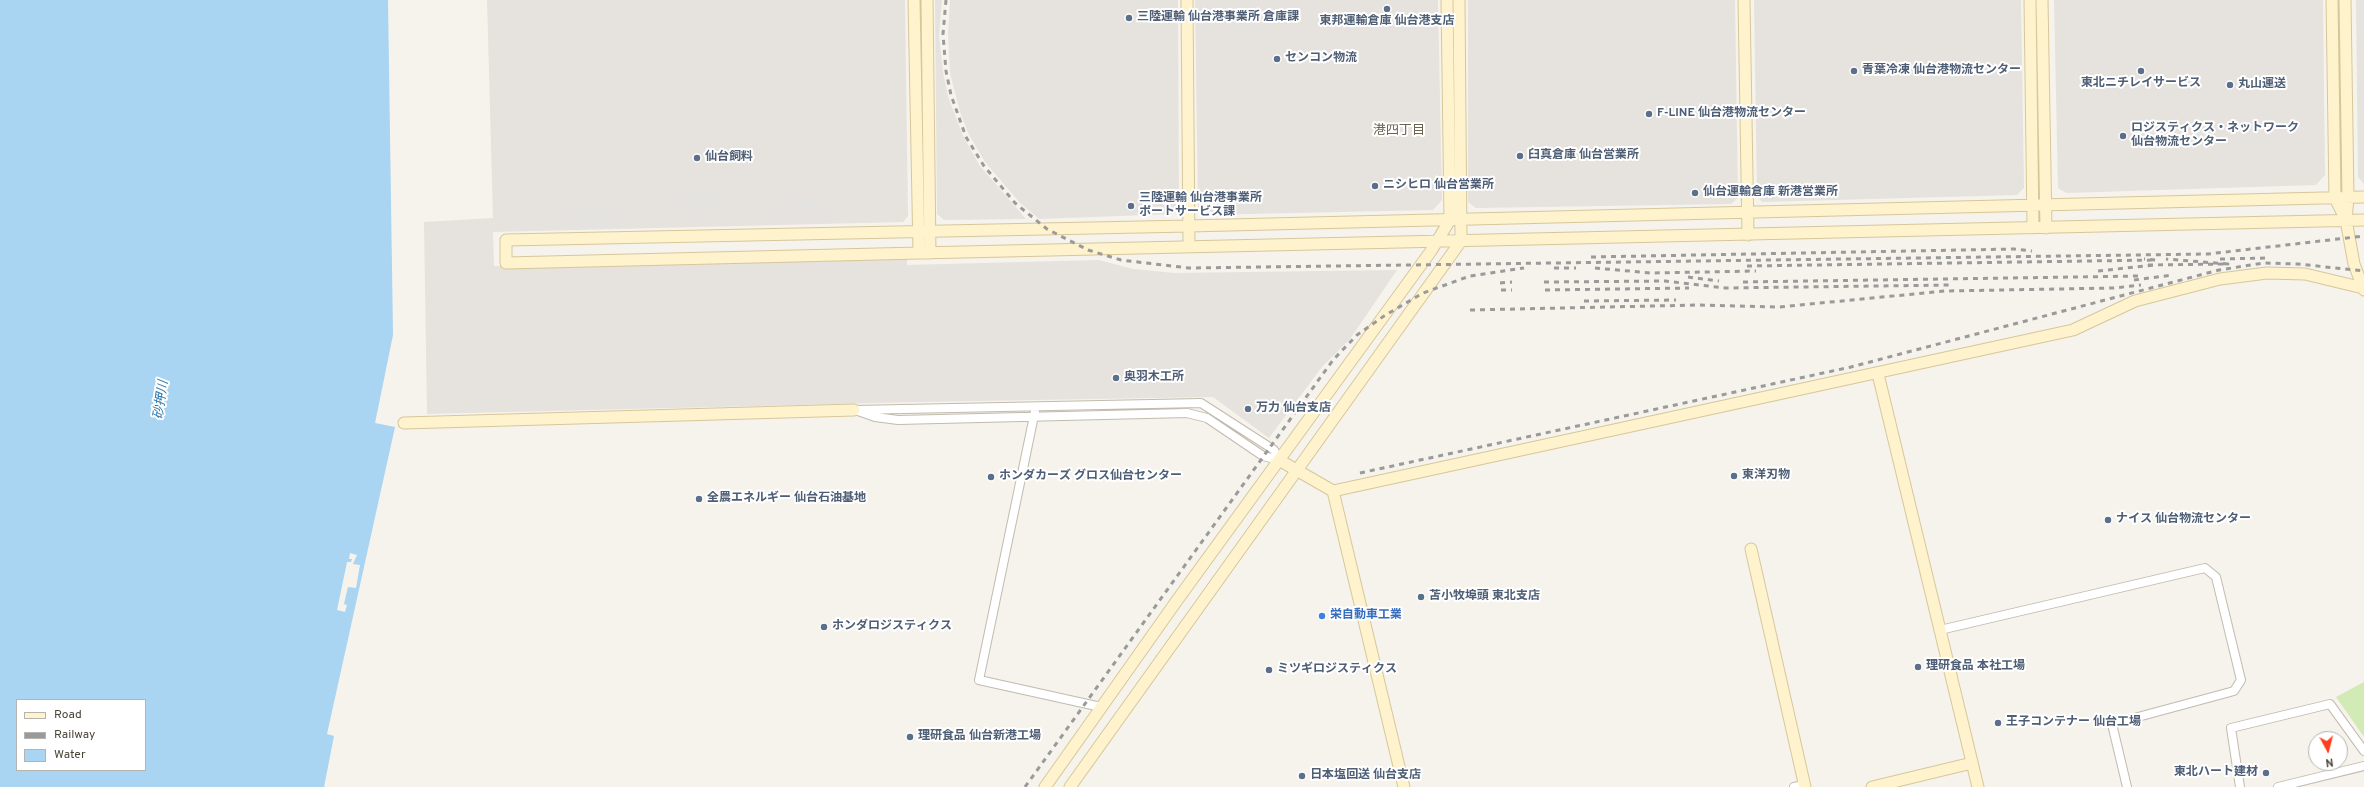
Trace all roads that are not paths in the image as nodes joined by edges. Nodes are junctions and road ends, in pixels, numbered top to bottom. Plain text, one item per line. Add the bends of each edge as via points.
1 (914, 0) edge
2 (927, 0) edge
3 (1186, 0) edge
4 (1447, 0) edge
5 (1459, 0) edge
6 (1744, 0) edge
7 (2030, 0) edge
8 (2042, 0) edge
9 (2332, 0) edge
10 (2345, 0) edge
11 (2364, 197) edge
12 (2335, 198) junction
13 (2348, 198) junction
14 (2032, 206) junction
15 (2046, 206) junction
16 (1748, 213) junction
17 (1461, 219) junction
18 (1450, 220) junction
19 (2346, 220) junction
20 (2364, 220) edge
21 (1189, 226) junction
22 (2033, 228) junction
23 (2046, 228) junction
24 (924, 232) junction
25 (1748, 235) junction
26 (1460, 241) junction
27 (1437, 242) junction
28 (1189, 247) junction
29 (925, 253) junction
30 (2363, 289) edge
31 (1878, 374) junction
32 (1037, 406) junction
33 (854, 410) junction
34 (1034, 416) junction
35 (404, 423) dead end
36 (1279, 460) junction
37 (1298, 470) junction
38 (1333, 491) junction
39 (1751, 549) dead end
40 (1940, 630) junction
41 (1101, 707) junction
42 (2364, 751) edge
43 (1972, 763) junction
44 (2364, 766) edge
45 (1801, 786) edge
46 (1045, 787) edge
47 (1070, 787) edge
48 (1404, 787) edge
49 (1872, 787) edge
50 (1978, 787) edge
51 (2126, 787) edge
52 (2240, 787) edge
53 (2278, 787) edge

1 - 24 street
2 - 24 street
3 - 21 street
4 - 18 street
5 - 17 street
6 - 16 street
7 - 14 street
8 - 15 street
9 - 12 street
10 - 13 street
11 - 13 street
12 - 13 street
12 - 15 street
12 - 19 street
13 - 19 street
14 - 15 street
14 - 16 street
14 - 22 street
15 - 23 street
16 - 17 street
16 - 25 street
17 - 18 street
17 - 26 street
18 - 21 street
18 - 27 street
19 - 20 street
19 - 23 street
19 - 30 street via 2354,264
21 - 24 street
21 - 28 street
22 - 23 street
22 - 25 street
24 - 29 street
24 - 29 street via 506,240 506,263
25 - 26 street
26 - 27 street
26 - 37 street
27 - 28 street
27 - 36 street
28 - 29 street
30 - 31 street via 2305,274 2267,273 2240,276 2136,301 2073,330
31 - 38 street
31 - 40 street
32 - 33 street
32 - 34 street
32 - 36 street via 1201,403 1274,450
33 - 34 street via 875,417 898,420
33 - 35 street
34 - 36 street via 1198,414 1263,456
34 - 41 street via 979,680
36 - 37 street
36 - 41 street
37 - 38 street
37 - 47 street
38 - 48 street
39 - 45 street
40 - 43 street
40 - 51 street via 2205,568 2216,577 2242,680 2234,691 2112,724
41 - 46 street
42 - 52 street via 2330,704 2231,728
43 - 49 street
43 - 50 street
44 - 53 street

